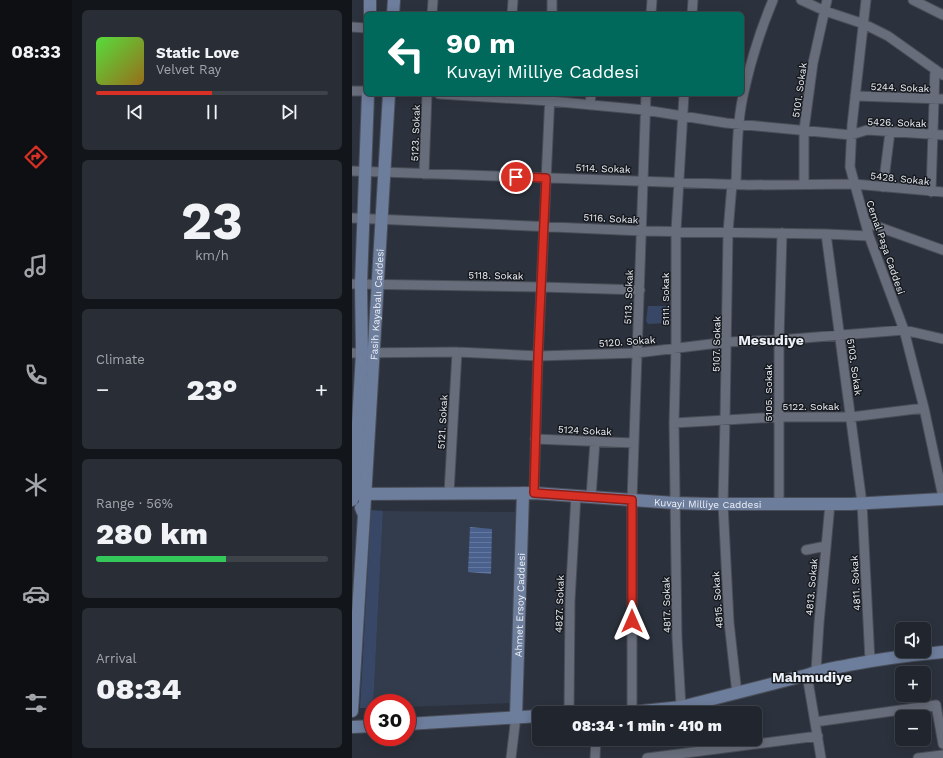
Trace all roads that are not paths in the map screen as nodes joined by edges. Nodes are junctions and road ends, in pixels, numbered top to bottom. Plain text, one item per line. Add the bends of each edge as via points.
1 (370, 0) edge
2 (394, 0) edge
3 (433, 0) edge
4 (513, 0) edge
5 (552, 0) edge
6 (652, 0) edge
7 (693, 0) edge
8 (773, 0) edge
9 (801, 0) edge
10 (827, 0) edge
11 (866, 0) edge
12 (913, 0) edge
13 (825, 11) junction
14 (370, 12) edge
15 (393, 12) edge
16 (432, 12) edge
17 (512, 12) edge
18 (552, 12) edge
19 (651, 12) edge
20 (692, 12) edge
21 (943, 15) edge
22 (864, 24) junction
23 (352, 27) edge
24 (364, 28) edge
25 (941, 72) edge
26 (744, 89) edge
27 (352, 90) edge
28 (364, 91) edge
29 (368, 96) edge
30 (389, 96) edge
31 (427, 96) edge
32 (513, 96) edge
33 (591, 96) edge
34 (646, 96) edge
35 (684, 96) edge
36 (742, 96) edge
37 (855, 96) junction
38 (550, 97) edge
39 (933, 99) junction
40 (943, 99) edge
41 (590, 105) junction
42 (645, 110) junction
43 (682, 116) junction
44 (739, 124) junction
45 (804, 130) junction
46 (890, 132) junction
47 (932, 134) junction
48 (943, 134) edge
49 (851, 135) junction
50 (352, 171) edge
51 (365, 172) junction
52 (384, 173) junction
53 (424, 174) junction
54 (546, 178) junction
55 (643, 180) junction
56 (679, 182) junction
57 (734, 184) junction
58 (804, 184) junction
59 (854, 184) junction
60 (883, 187) junction
61 (931, 192) junction
62 (943, 192) edge
63 (358, 218) edge
64 (381, 219) junction
65 (865, 222) junction
66 (544, 226) junction
67 (642, 231) junction
68 (676, 231) junction
69 (728, 232) junction
70 (782, 233) junction
71 (826, 234) junction
72 (869, 236) junction
73 (943, 250) edge
74 (357, 284) edge
75 (377, 284) junction
76 (541, 287) junction
77 (640, 290) junction
78 (904, 330) junction
79 (839, 335) junction
80 (942, 336) edge
81 (779, 340) junction
82 (727, 342) junction
83 (676, 347) junction
84 (457, 352) junction
85 (637, 352) junction
86 (362, 353) edge
87 (538, 356) junction
88 (924, 408) junction
89 (779, 417) junction
90 (850, 417) junction
91 (726, 420) junction
92 (674, 423) junction
93 (535, 439) junction
94 (594, 441) junction
95 (634, 443) junction
96 (449, 493) junction
97 (529, 493) junction
98 (356, 495) edge
99 (576, 495) junction
100 (591, 497) junction
101 (943, 498) edge
102 (632, 500) junction
103 (675, 503) junction
104 (723, 504) junction
105 (779, 504) junction
106 (830, 504) junction
107 (862, 504) junction
108 (826, 546) junction
109 (806, 550) dead end
110 (943, 652) edge
111 (870, 661) junction
112 (812, 673) junction
113 (737, 694) junction
114 (569, 706) edge
115 (628, 706) edge
116 (681, 706) edge
117 (685, 706) edge
118 (352, 711) edge
119 (516, 716) junction
120 (532, 716) edge
121 (815, 722) junction
122 (416, 723) edge
123 (364, 726) edge
124 (352, 727) edge
125 (818, 736) junction
126 (943, 744) edge
127 (596, 746) edge
128 (943, 755) edge
129 (511, 758) edge
130 (595, 758) edge
131 (647, 758) edge
132 (821, 758) edge
133 (918, 758) edge

1 - 14 street
2 - 15 street
3 - 16 street
4 - 17 street
5 - 18 street
6 - 19 street
7 - 20 street
8 - 26 street, 5107. Sokak via 759,36
9 - 13 street
10 - 13 street, 5101. Sokak
11 - 22 street, Cemal Paşa Caddesi
12 - 21 street
13 - 22 street
13 - 45 street, 5101. Sokak via 813,63
22 - 25 street via 888,36
22 - 37 street, Cemal Paşa Caddesi
23 - 24 street
25 - 39 street
27 - 28 street
29 - 51 street, Fasih Kayabalı Caddesi
30 - 52 street, Fasih Kayabalı Caddesi
31 - 53 street, 5123. Sokak
32 - 38 street, 5426. Sokak
33 - 41 street
34 - 42 street, 5113. Sokak
35 - 43 street, 5111. Sokak
36 - 44 street, 5107. Sokak
37 - 39 street, 5244. Sokak
37 - 49 street, Cemal Paşa Caddesi
38 - 41 street, 5426. Sokak
38 - 54 street
39 - 40 street, 5244. Sokak
39 - 47 street
41 - 42 street, 5426. Sokak
42 - 43 street, 5426. Sokak
42 - 55 street, 5113. Sokak
43 - 44 street, 5426. Sokak
43 - 56 street, 5111. Sokak
44 - 45 street, 5426. Sokak
44 - 57 street, 5107. Sokak
45 - 49 street, 5426. Sokak
45 - 58 street, 5101. Sokak
46 - 47 street, 5426. Sokak
46 - 49 street, 5426. Sokak via 867,130
46 - 60 street
47 - 48 street, 5426. Sokak
47 - 61 street
49 - 59 street, Cemal Paşa Caddesi via 850,166
50 - 51 street, 5114. Sokak
51 - 52 street, 5114. Sokak
51 - 63 street, Fasih Kayabalı Caddesi
52 - 53 street, 5114. Sokak
52 - 64 street, Fasih Kayabalı Caddesi
53 - 54 street, 5114. Sokak
54 - 55 street, 5114. Sokak
54 - 66 street
55 - 56 street, 5114. Sokak
55 - 67 street, 5113. Sokak
56 - 57 street, 5114. Sokak
56 - 68 street, 5111. Sokak
57 - 58 street, 5114. Sokak
57 - 69 street, 5107. Sokak
58 - 59 street, 5114. Sokak
59 - 60 street, 5428. Sokak
59 - 65 street, Cemal Paşa Caddesi
60 - 61 street, 5428. Sokak
61 - 62 street, 5428. Sokak
63 - 64 street, 5116. Sokak
63 - 74 street, Fasih Kayabalı Caddesi
64 - 66 street, 5116. Sokak
64 - 75 street, Fasih Kayabalı Caddesi
65 - 72 street, Cemal Paşa Caddesi
65 - 73 street
66 - 67 street, 5116. Sokak
66 - 76 street
67 - 68 street, 5116. Sokak
67 - 77 street, 5113. Sokak
68 - 69 street, 5116. Sokak
68 - 83 street, 5111. Sokak
69 - 70 street, 5116. Sokak
69 - 82 street, 5107. Sokak
70 - 71 street, 5116. Sokak
70 - 81 street, 5105. Sokak
71 - 72 street, 5116. Sokak
71 - 79 street, 5103. Sokak
72 - 78 street, Cemal Paşa Caddesi
74 - 75 street, 5118. Sokak
74 - 86 street, Fasih Kayabalı Caddesi
75 - 76 street, 5118. Sokak
75 - 86 street, Fasih Kayabalı Caddesi
76 - 77 street, 5118. Sokak
76 - 87 street
77 - 85 street, 5113. Sokak
78 - 79 street, 5120. Sokak
78 - 80 street, 5120. Sokak
78 - 88 street, Cemal Paşa Caddesi
79 - 81 street, 5120. Sokak
79 - 90 street, 5103. Sokak
81 - 82 street, 5120. Sokak
81 - 89 street, 5105. Sokak
82 - 83 street, 5120. Sokak
82 - 91 street, 5107. Sokak
83 - 85 street, 5120. Sokak
83 - 92 street, 5111. Sokak
84 - 86 street, 5120. Sokak
84 - 87 street, 5120. Sokak
84 - 96 street, 5121. Sokak
85 - 87 street, 5120. Sokak
85 - 95 street, 5113. Sokak
86 - 98 street, Fasih Kayabalı Caddesi
87 - 93 street
88 - 90 street, 5122. Sokak
88 - 101 street, Cemal Paşa Caddesi
89 - 90 street, 5122. Sokak
89 - 91 street, 5122. Sokak
89 - 105 street, 5105. Sokak
90 - 107 street, 5103. Sokak
91 - 92 street, 5122. Sokak
91 - 104 street, 5107. Sokak
92 - 103 street, 5111. Sokak
93 - 94 street, 5124 Sokak
93 - 97 street
94 - 95 street, 5124 Sokak
94 - 100 street
95 - 102 street, 5113. Sokak
96 - 97 street, Kuvayi Milliye Caddesi
96 - 98 street, Kuvayi Milliye Caddesi
97 - 99 street, Kuvayi Milliye Caddesi
97 - 119 street, Ahmet Ersoy Caddesi
98 - 118 street, Fasih Kayabalı Caddesi via 364,515
99 - 100 street, Kuvayi Milliye Caddesi
99 - 114 street, 4827. Sokak via 570,601
100 - 102 street, Kuvayi Milliye Caddesi
101 - 107 street, Kuvayi Milliye Caddesi
102 - 103 street, Kuvayi Milliye Caddesi
102 - 115 street, 5113. Sokak
103 - 104 street, Kuvayi Milliye Caddesi
103 - 116 street, 4817. Sokak
104 - 105 street, Kuvayi Milliye Caddesi
104 - 113 street, 4815. Sokak via 729,622
105 - 106 street, Kuvayi Milliye Caddesi
106 - 107 street, Kuvayi Milliye Caddesi
106 - 108 street, 4813. Sokak
107 - 111 street, 4811. Sokak
108 - 109 street
108 - 112 street, 4813. Sokak
110 - 111 street
111 - 112 street
112 - 113 street
112 - 121 street, 4813. Sokak
113 - 117 street
119 - 120 street
119 - 122 street
119 - 129 street
121 - 125 street, 4813. Sokak
121 - 126 street via 936,705
123 - 124 street
125 - 131 street
125 - 132 street, 4813. Sokak
127 - 130 street
128 - 133 street

